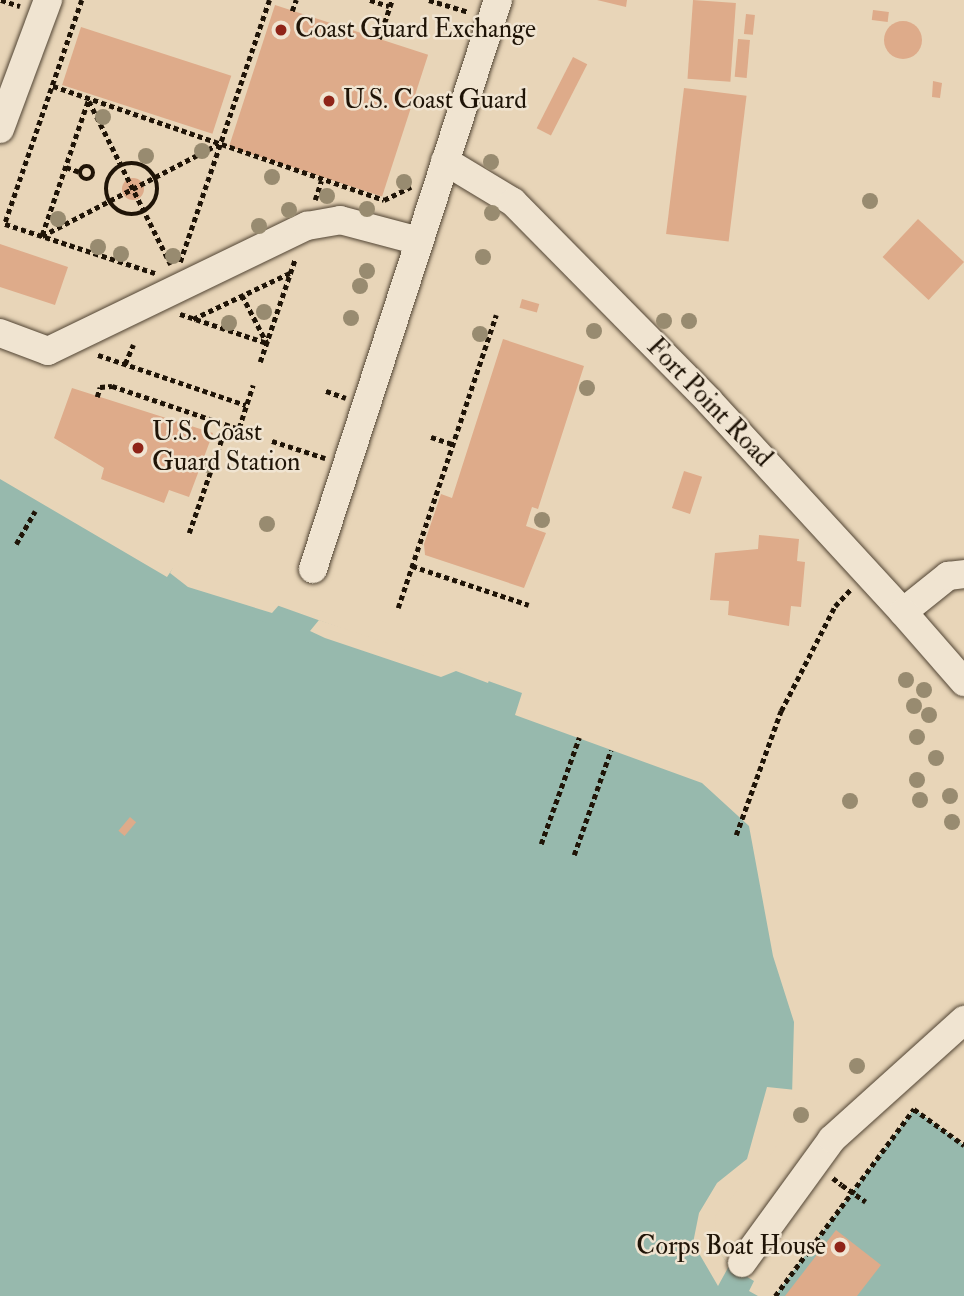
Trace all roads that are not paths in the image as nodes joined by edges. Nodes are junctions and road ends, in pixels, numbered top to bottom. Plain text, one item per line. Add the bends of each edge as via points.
1 (40, 5) edge
2 (494, 10) edge
3 (0, 130) edge
4 (443, 167) junction
5 (419, 240) junction
6 (0, 333) edge
7 (313, 569) dead end
8 (964, 574) edge
9 (903, 612) junction
10 (964, 682) edge
11 (964, 1020) edge
12 (742, 1263) dead end

1 - 3 lane
2 - 4 lane
4 - 5 lane
4 - 9 lane, Fort Point Road via 513,202 719,411
5 - 6 lane via 340,220 307,226 48,351
5 - 7 lane
8 - 9 lane via 948,576
9 - 10 lane, Fort Point Road
11 - 12 lane via 832,1139

